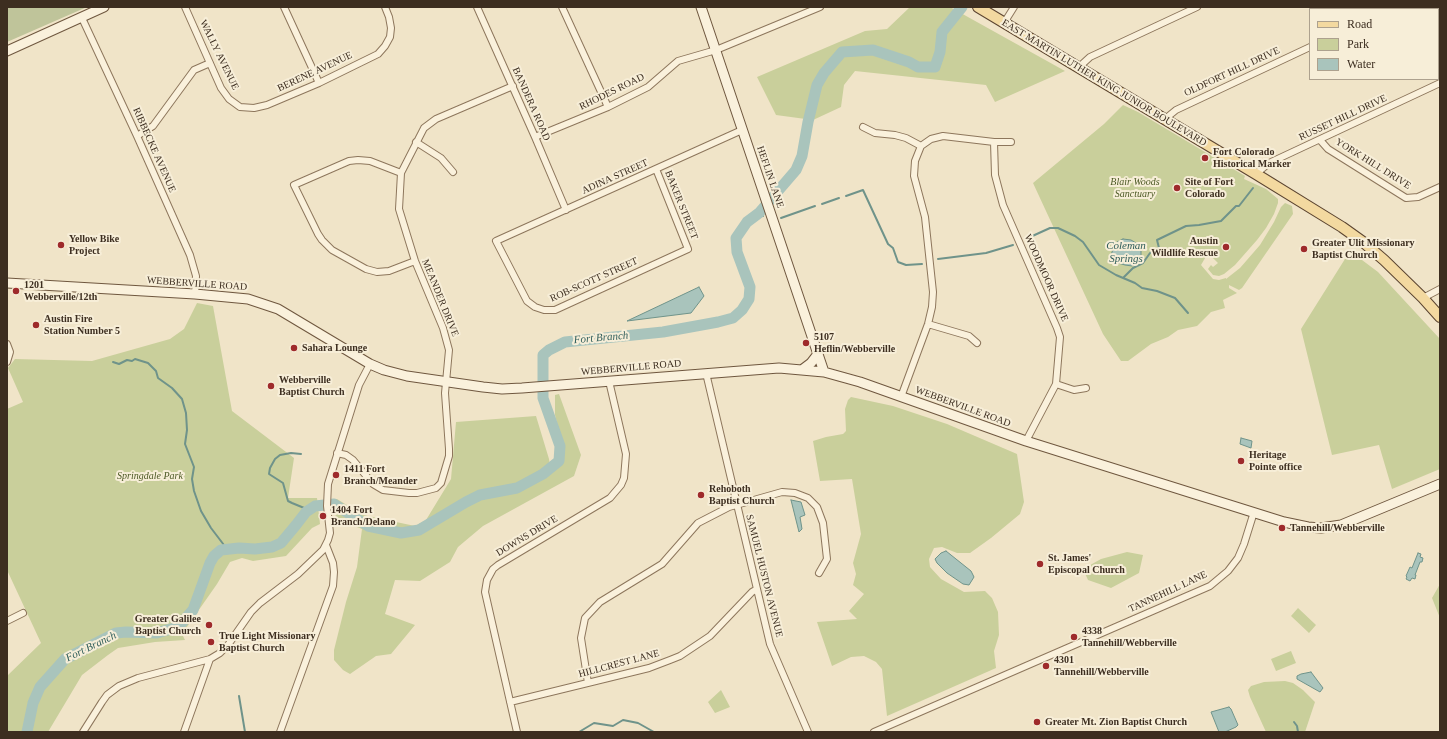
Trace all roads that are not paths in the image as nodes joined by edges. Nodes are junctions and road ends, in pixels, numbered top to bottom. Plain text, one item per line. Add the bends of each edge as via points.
1 (104, 7) edge
2 (185, 7) edge
3 (284, 7) edge
4 (385, 7) edge
5 (477, 7) edge
6 (562, 7) edge
7 (701, 7) edge
8 (820, 7) edge
9 (978, 7) edge
10 (1014, 7) edge
11 (1197, 7) edge
12 (82, 18) junction
13 (1004, 23) junction
14 (1309, 47) edge
15 (716, 50) junction
16 (7, 51) edge
17 (210, 63) junction
18 (1078, 68) junction
19 (319, 83) junction
20 (1440, 83) edge
21 (512, 86) junction
22 (240, 107) joint
23 (608, 107) junction
24 (1165, 119) junction
25 (863, 127) dead end
26 (742, 130) junction
27 (137, 136) junction
28 (535, 137) junction
29 (1320, 140) junction
30 (416, 142) junction
31 (994, 142) junction
32 (1011, 142) dead end
33 (921, 146) junction
34 (656, 169) junction
35 (453, 172) dead end
36 (401, 173) junction
37 (1256, 174) junction
38 (1440, 187) edge
39 (566, 210) junction
40 (496, 241) joint
41 (688, 249) joint
42 (415, 261) junction
43 (7, 283) edge
44 (1440, 289) edge
45 (195, 294) junction
46 (1423, 298) junction
47 (1440, 317) edge
48 (928, 324) junction
49 (977, 343) dead end
50 (7, 344) edge
51 (818, 354) junction
52 (8, 361) edge
53 (370, 364) junction
54 (803, 369) junction
55 (824, 372) junction
56 (706, 373) junction
57 (610, 381) junction
58 (446, 382) junction
59 (1056, 384) junction
60 (1086, 388) dead end
61 (901, 397) junction
62 (1026, 442) junction
63 (337, 453) junction
64 (1440, 484) edge
65 (736, 504) junction
66 (1254, 512) junction
67 (326, 545) junction
68 (819, 573) dead end
69 (757, 589) junction
70 (23, 613) dead end
71 (7, 621) edge
72 (210, 659) junction
73 (588, 683) junction
74 (510, 702) junction
75 (83, 732) edge
76 (184, 732) edge
77 (281, 732) edge
78 (517, 732) edge
79 (808, 732) edge
80 (874, 732) edge

1 - 12 street
2 - 17 street, WALLY AVENUE
3 - 19 street
4 - 19 street, BERENE AVENUE via 391,28 385,46 378,54
5 - 21 street, BANDERA ROAD
6 - 23 street
7 - 15 street, HEFLIN LANE
8 - 15 street, RHODES ROAD
9 - 13 main road, EAST MARTIN LUTHER KING JUNIOR BOULEVARD
10 - 13 street
11 - 18 street via 1090,57
12 - 16 street
12 - 27 street, RIBBECKE AVENUE
13 - 18 main road, EAST MARTIN LUTHER KING JUNIOR BOULEVARD
14 - 24 street, OLDFORT HILL DRIVE via 1176,110
15 - 23 street, RHODES ROAD via 678,60 648,88
15 - 26 street, HEFLIN LANE
17 - 22 street, WALLY AVENUE via 221,88 229,99
17 - 27 street via 194,70 153,126
18 - 24 main road, EAST MARTIN LUTHER KING JUNIOR BOULEVARD
19 - 22 street, BERENE AVENUE via 267,105 254,108
20 - 29 street, RUSSET HILL DRIVE
21 - 28 street, BANDERA ROAD
21 - 30 street, MEANDER DRIVE via 436,119 424,128
23 - 28 street, RHODES ROAD
24 - 37 main road, EAST MARTIN LUTHER KING JUNIOR BOULEVARD
25 - 33 street via 875,133 895,134
26 - 34 street, ADINA STREET
26 - 51 street, HEFLIN LANE
27 - 45 street, RIBBECKE AVENUE via 193,263 196,276
28 - 39 street, BANDERA ROAD
29 - 37 street, RUSSET HILL DRIVE via 1269,163
29 - 38 street, YORK HILL DRIVE via 1328,150 1406,198 1418,197
30 - 35 street via 441,158
30 - 36 street, MEANDER DRIVE
31 - 32 street
31 - 33 street via 943,136 931,139
31 - 59 street, WOODMOOR DRIVE via 995,175 1003,205 1060,337
33 - 48 street via 915,161 914,176 925,217 933,292
34 - 39 street, ADINA STREET
34 - 41 street, BAKER STREET
36 - 42 street, MEANDER DRIVE via 399,209
36 - 42 street via 370,161 349,161 294,185 318,234 332,250 366,269 377,272 389,271
37 - 46 main road, EAST MARTIN LUTHER KING JUNIOR BOULEVARD via 1363,242
39 - 40 street, ADINA STREET
40 - 41 street, ROB-SCOTT STREET via 527,301 544,310 555,310
42 - 58 street, MEANDER DRIVE via 446,335 449,358
43 - 45 street, WEBBERVILLE ROAD
44 - 46 street
45 - 53 street, WEBBERVILLE ROAD via 237,296 269,305
46 - 47 main road, EAST MARTIN LUTHER KING JUNIOR BOULEVARD
48 - 49 street via 969,336
48 - 61 street
50 - 52 street via 10,352
51 - 54 street
51 - 55 street, HEFLIN LANE
53 - 58 street, WEBBERVILLE ROAD via 407,376
53 - 63 street via 358,385
54 - 55 street, WEBBERVILLE ROAD
54 - 56 street, WEBBERVILLE ROAD via 771,368
55 - 61 street, WEBBERVILLE ROAD
56 - 57 street, WEBBERVILLE ROAD
56 - 65 street, SAMUEL HUSTON AVENUE
57 - 58 street, WEBBERVILLE ROAD via 502,388
57 - 74 street, DOWNS DRIVE via 626,454 621,485 610,498 503,561 493,569 487,580 485,592
58 - 63 street, MEANDER DRIVE via 449,456 441,483 436,488 417,493 383,490 373,484 353,460
59 - 60 street via 1074,390
59 - 62 street, WOODMOOR DRIVE
61 - 62 street, WEBBERVILLE ROAD
62 - 66 street, WEBBERVILLE ROAD
63 - 67 street via 327,490 330,532
64 - 66 street via 1333,527 1308,527
65 - 68 street via 782,492 808,498 817,507 823,522 827,559
65 - 69 street, SAMUEL HUSTON AVENUE
65 - 73 street via 698,523 662,564 600,602 585,618 581,638
66 - 80 street, TANNEHILL LANE via 1238,558 1228,571 1210,586
67 - 72 street via 298,574 257,606 228,645
67 - 77 street via 333,563 333,586
69 - 73 street, HILLCREST LANE via 710,636 680,656 649,668
69 - 79 street, SAMUEL HUSTON AVENUE via 773,651
70 - 71 street
72 - 75 street via 138,678 119,686 107,695
72 - 76 street
73 - 74 street, HILLCREST LANE
74 - 78 street, DOWNS DRIVE

